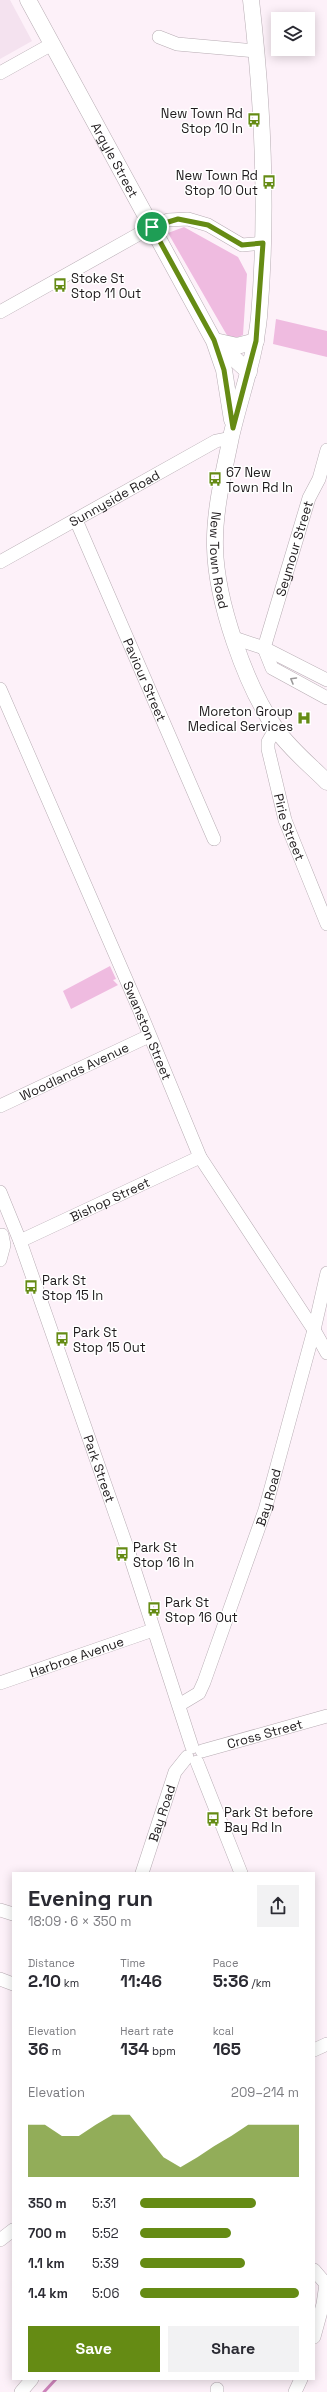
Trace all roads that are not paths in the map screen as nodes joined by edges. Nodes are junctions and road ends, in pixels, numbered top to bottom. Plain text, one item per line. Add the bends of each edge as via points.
1 (28, 0) edge
2 (251, 0) edge
3 (159, 37) dead end
4 (52, 44) junction
5 (256, 51) junction
6 (0, 73) edge
7 (156, 225) junction
8 (263, 243) junction
9 (0, 312) edge
10 (214, 340) junction
11 (256, 341) junction
12 (248, 372) junction
13 (232, 433) junction
14 (327, 450) edge
15 (76, 520) junction
16 (0, 562) edge
17 (234, 638) junction
18 (264, 648) junction
19 (327, 680) edge
20 (0, 690) edge
21 (327, 698) edge
22 (276, 728) junction
23 (327, 782) edge
24 (214, 839) dead end
25 (327, 924) edge
26 (149, 1036) junction
27 (0, 1106) edge
28 (200, 1157) junction
29 (0, 1192) edge
30 (1, 1235) edge
31 (18, 1237) junction
32 (0, 1260) edge
33 (327, 1273) edge
34 (314, 1330) junction
35 (327, 1353) edge
36 (153, 1630) junction
37 (0, 1683) edge
38 (179, 1705) junction
39 (327, 1716) edge
40 (195, 1754) junction
41 (142, 1872) edge
42 (241, 1872) edge
43 (0, 1910) edge
44 (12, 1914) edge
45 (0, 1979) edge
46 (12, 1984) edge
47 (327, 2044) edge
48 (315, 2050) edge
49 (12, 2231) edge
50 (0, 2240) edge
51 (315, 2271) edge
52 (315, 2333) edge
53 (31, 2380) edge
54 (301, 2380) edge
55 (21, 2392) edge
56 (295, 2392) edge

1 - 4 main road, Argyle Street
2 - 5 main road, New Town Road
3 - 5 street via 177,44
4 - 6 street
4 - 7 main road, Argyle Street
5 - 8 main road, New Town Road
7 - 8 street via 188,219 208,225 242,245
7 - 9 street
7 - 10 main road, Argyle Street
8 - 11 main road, New Town Road
10 - 11 main road via 237,346
10 - 12 main road, Argyle Street
10 - 13 main road, Argyle Street via 224,370
11 - 12 main road, New Town Road
12 - 13 main road, New Town Road
13 - 15 street, Sunnyside Road
13 - 17 main road, New Town Road via 216,522 215,546 217,573
14 - 18 street, Seymour Street via 319,479 309,498
15 - 16 street, Sunnyside Road
15 - 24 street, Paviour Street
17 - 18 street
17 - 22 main road, New Town Road via 254,690
18 - 19 street
21 -> 18 street via 272,668
20 - 26 street, Swanston Street
22 - 23 main road, New Town Road
22 - 25 street, Pirie Street via 268,742 268,750 285,820
26 - 27 street, Woodlands Avenue
26 - 28 street, Swanston Street
28 - 31 street, Bishop Street
28 - 34 street, Swanston Street
29 - 31 street, Park Street
30 - 31 street, Bishop Street
30 - 32 street via 4,1245
31 - 36 street, Park Street via 129,1553
33 - 34 street, Bay Road
34 - 35 street, Swanston Street
34 - 38 street, Bay Road via 265,1510 204,1682 199,1693
36 - 37 street, Harbroe Avenue
36 - 38 street, Park Street
38 - 40 street, Park Street
39 - 40 street, Cross Street
40 - 41 street, Bay Road via 175,1772
40 - 42 street, Park Street
43 - 44 street
45 - 46 street
47 - 48 street
49 - 50 street
51 - 52 street via 326,2284
53 - 55 street
54 - 56 street

